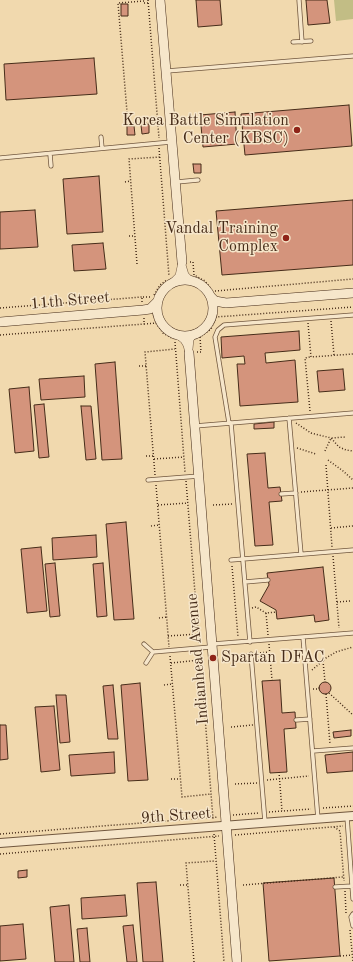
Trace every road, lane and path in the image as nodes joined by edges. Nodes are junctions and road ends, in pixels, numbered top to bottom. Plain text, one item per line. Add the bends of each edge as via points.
1 (160, 0) edge
2 (299, 0) edge
3 (148, 3) dead end
4 (311, 41) dead end
5 (293, 42) dead end
6 (302, 42) junction
7 (118, 49) dead end
8 (122, 49) junction
9 (353, 56) edge
10 (165, 71) junction
11 (122, 94) dead end
12 (125, 94) junction
13 (157, 122) dead end
14 (101, 137) dead end
15 (172, 142) junction
16 (102, 148) junction
17 (50, 154) junction
18 (160, 157) dead end
19 (0, 158) edge
20 (51, 166) dead end
21 (198, 180) dead end
22 (131, 181) junction
23 (125, 182) dead end
24 (175, 182) junction
25 (128, 236) dead end
26 (135, 236) junction
27 (182, 262) junction
28 (168, 263) dead end
29 (137, 264) dead end
30 (353, 279) edge
31 (190, 280) junction
32 (174, 281) junction
33 (353, 293) edge
34 (211, 297) junction
35 (157, 302) junction
36 (226, 303) junction
37 (353, 307) edge
38 (0, 308) edge
39 (143, 310) junction
40 (212, 313) junction
41 (353, 315) edge
42 (158, 317) junction
43 (330, 317) junction
44 (308, 319) junction
45 (0, 322) edge
46 (194, 334) junction
47 (0, 335) edge
48 (178, 335) junction
49 (175, 349) junction
50 (189, 353) junction
51 (353, 354) edge
52 (334, 355) junction
53 (311, 357) junction
54 (139, 366) dead end
55 (146, 366) junction
56 (353, 413) edge
57 (310, 416) junction
58 (289, 418) junction
59 (230, 423) junction
60 (195, 426) junction
61 (346, 436) dead end
62 (331, 438) junction
63 (292, 448) junction
64 (325, 451) dead end
65 (353, 451) edge
66 (316, 454) dead end
67 (146, 456) dead end
68 (153, 456) junction
69 (184, 457) dead end
70 (154, 459) junction
71 (328, 460) dead end
72 (198, 476) junction
73 (148, 480) dead end
74 (155, 480) junction
75 (353, 480) edge
76 (353, 488) edge
77 (296, 493) junction
78 (281, 494) dead end
79 (188, 503) dead end
80 (238, 503) junction
81 (158, 505) junction
82 (213, 505) dead end
83 (159, 525) junction
84 (151, 526) dead end
85 (353, 526) edge
86 (331, 528) dead end
87 (353, 550) edge
88 (301, 554) junction
89 (243, 559) junction
90 (231, 560) joint
91 (268, 580) dead end
92 (245, 582) junction
93 (350, 601) dead end
94 (337, 602) dead end
95 (247, 608) junction
96 (266, 613) dead end
97 (167, 617) junction
98 (158, 618) dead end
99 (353, 633) edge
100 (198, 634) dead end
101 (168, 636) junction
102 (303, 637) junction
103 (238, 642) junction
104 (250, 642) junction
105 (144, 644) dead end
106 (212, 646) junction
107 (353, 647) edge
108 (170, 650) junction
109 (153, 652) junction
110 (251, 654) dead end
111 (200, 660) dead end
112 (323, 661) junction
113 (146, 663) dead end
114 (170, 663) junction
115 (306, 674) junction
116 (325, 682) dead end
117 (172, 684) junction
118 (164, 685) dead end
119 (319, 689) dead end
120 (308, 690) junction
121 (329, 693) dead end
122 (326, 694) dead end
123 (353, 715) edge
124 (310, 719) junction
125 (296, 720) dead end
126 (257, 725) junction
127 (231, 727) dead end
128 (353, 748) edge
129 (331, 749) junction
130 (313, 751) junction
131 (279, 772) dead end
132 (315, 776) junction
133 (171, 779) dead end
134 (180, 779) junction
135 (280, 779) junction
136 (261, 781) junction
137 (235, 784) dead end
138 (211, 794) dead end
139 (353, 806) edge
140 (318, 808) junction
141 (282, 811) junction
142 (264, 813) junction
143 (226, 816) junction
144 (350, 816) edge
145 (318, 819) junction
146 (265, 823) junction
147 (347, 826) junction
148 (334, 827) junction
149 (227, 831) junction
150 (0, 834) edge
151 (0, 843) edge
152 (0, 854) edge
153 (216, 861) dead end
154 (344, 877) junction
155 (188, 884) junction
156 (180, 885) dead end
157 (243, 885) dead end
158 (352, 886) junction
159 (335, 887) dead end
160 (344, 887) junction
161 (353, 899) edge
162 (353, 914) edge
163 (346, 915) dead end
164 (347, 926) dead end
165 (353, 926) edge
166 (352, 955) edge
167 (340, 956) dead end
168 (194, 962) edge
169 (237, 962) edge
170 (353, 962) edge

1 - 10 main road
2 - 6 lane
3 - 8 path via 118,3
4 - 6 lane
5 - 6 lane
7 - 8 path
8 - 12 path
9 - 10 lane
10 - 15 main road
11 - 12 path
12 - 13 path via 128,124
14 - 16 lane
15 - 16 lane
15 - 24 main road
16 - 17 lane
17 - 19 lane
17 - 20 lane
18 - 22 path via 129,159
21 - 24 lane
22 - 23 path
22 - 26 path
24 - 27 main road
25 - 26 path
26 - 29 path
27 - 30 path via 193,262 194,275 205,281 213,291
27 - 31 street via 183,271
27 - 32 street via 179,276
28 - 38 path via 170,278 160,285 153,296
31 - 32 main road
31 - 34 main road via 203,286
32 - 35 main road via 164,289
33 - 36 main road
34 - 36 main road via 215,301
34 - 40 main road
35 - 39 main road via 150,309
35 - 42 main road
36 - 40 main road
37 - 50 path via 216,317 211,329 200,338 201,352
39 - 42 main road
39 - 45 main road, 11th Street
40 - 46 main road via 206,326
41 - 43 lane
42 - 48 main road via 165,328
43 - 44 lane
43 - 52 path
44 - 53 path
44 - 59 lane via 224,325 218,330 214,337
46 - 48 main road
46 - 50 street via 190,339
47 - 49 path via 156,323 163,333 175,339
48 - 50 street via 184,340
49 - 50 path via 176,354
49 - 55 path via 145,352
50 - 60 main road, Indianhead Avenue
51 - 52 path
52 - 53 path
53 - 57 path via 305,358
54 - 55 path
55 - 68 path
56 - 57 lane
57 - 58 lane
58 - 59 lane
58 - 62 path via 311,433
58 - 63 lane
59 - 60 lane
59 - 80 lane
60 - 72 main road, Indianhead Avenue
61 - 62 path
62 - 64 path
62 - 65 path via 339,447
63 - 66 path
63 - 77 lane
67 - 68 path
68 - 70 path
69 - 70 path
70 - 74 path
71 - 75 path
72 - 74 lane
72 - 106 main road, Indianhead Avenue
73 - 74 lane
74 - 81 path
76 - 77 path
77 - 78 lane
77 - 88 lane
79 - 81 path
80 - 82 path
80 - 89 lane
81 - 83 path
83 - 84 path
83 - 97 path
85 - 86 path
87 - 88 lane
88 - 89 lane
89 - 90 lane
89 - 92 lane
90 - 103 path
91 - 92 lane
92 - 95 lane
93 - 94 path
95 - 96 path via 256,607
95 - 104 lane
97 - 98 path
97 - 101 path
99 - 102 lane
100 - 101 path
101 - 108 path
102 - 104 lane
102 - 115 lane
103 - 104 lane
103 - 106 lane
105 - 109 lane
106 - 108 lane
106 - 143 main road, Indianhead Avenue
107 - 112 path via 336,652
108 - 109 lane
108 - 114 path
109 - 113 lane
110 - 126 lane
111 - 114 path
112 - 115 path
112 - 116 path
114 - 117 path
115 - 120 lane
117 - 118 path
117 - 134 path
119 - 120 path
120 - 124 lane
121 - 123 path
122 - 129 path
124 - 125 lane
124 - 130 lane
126 - 127 path
126 - 136 lane
128 - 129 lane
129 - 130 lane
130 - 132 lane
131 - 135 path
132 - 135 path
132 - 140 lane
133 - 134 path
134 - 138 path via 182,797
135 - 136 path
135 - 141 path
136 - 137 path
136 - 142 lane
139 - 140 path
140 - 141 path
140 - 145 lane
141 - 142 path
142 - 143 path
142 - 146 lane
143 - 149 main road, Indianhead Avenue
143 - 150 path
144 - 145 street, 9th Street
144 - 147 lane
145 - 146 street, 9th Street
146 - 149 street, 9th Street
147 - 148 path
147 - 158 lane
148 - 149 path
148 - 154 path via 340,831
149 - 151 street, 9th Street
149 - 152 path
149 - 169 main road, Indianhead Avenue
153 - 155 path via 186,863
154 - 157 path
154 - 160 path
155 - 156 path
155 - 168 path
158 - 160 lane
158 - 161 lane
159 - 160 lane
160 - 163 path
162 - 165 lane
164 - 166 path via 350,931
166 - 167 path
166 - 170 path

